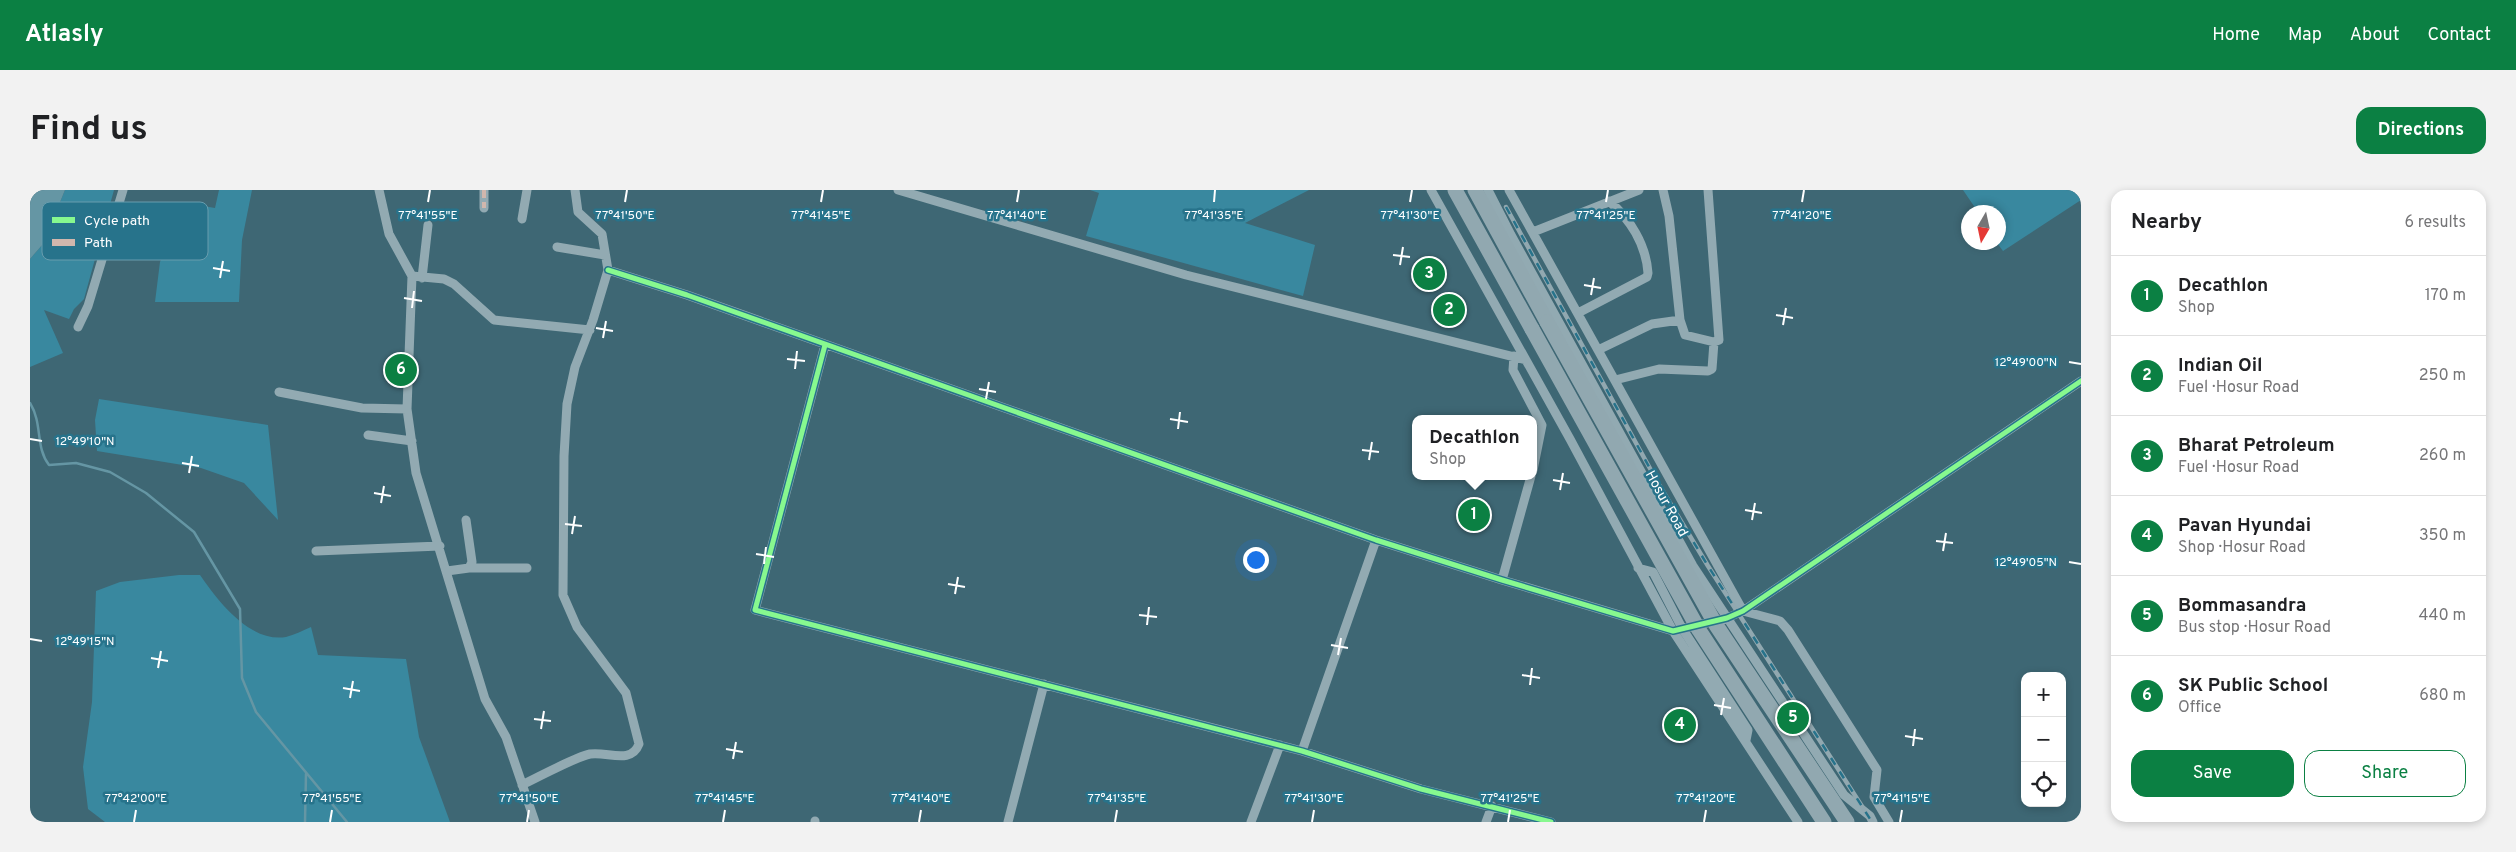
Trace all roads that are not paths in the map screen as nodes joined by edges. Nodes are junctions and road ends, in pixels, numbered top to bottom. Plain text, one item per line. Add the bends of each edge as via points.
1 (123, 190) edge
2 (379, 190) edge
3 (484, 190) edge
4 (528, 190) edge
5 (575, 190) edge
6 (898, 190) edge
7 (1431, 190) edge
8 (1455, 190) edge
9 (1476, 190) edge
10 (1488, 190) edge
11 (1509, 190) edge
12 (1639, 190) edge
13 (1663, 190) edge
14 (1708, 190) edge
15 (1609, 201) junction
16 (119, 202) edge
17 (484, 208) dead end
18 (522, 219) dead end
19 (428, 225) dead end
20 (1533, 232) junction
21 (557, 247) dead end
22 (605, 256) junction
23 (102, 260) edge
24 (608, 270) junction
25 (412, 276) junction
26 (422, 278) junction
27 (1578, 313) junction
28 (1680, 320) junction
29 (78, 327) dead end
30 (590, 330) junction
31 (1714, 342) junction
32 (825, 345) junction
33 (1598, 350) junction
34 (1514, 356) junction
35 (1526, 360) junction
36 (1615, 380) junction
37 (2081, 381) edge
38 (279, 392) dead end
39 (407, 409) junction
40 (1537, 415) edge
41 (1537, 416) edge
42 (368, 435) dead end
43 (412, 441) junction
44 (1537, 450) edge
45 (1530, 480) edge
46 (466, 520) dead end
47 (1376, 540) junction
48 (440, 546) junction
49 (316, 552) dead end
50 (1693, 566) junction
51 (469, 568) junction
52 (527, 568) dead end
53 (1638, 568) junction
54 (447, 571) junction
55 (1502, 580) junction
56 (1658, 582) junction
57 (1743, 611) junction
58 (1727, 618) junction
59 (1682, 628) junction
60 (1673, 631) junction
61 (1044, 684) junction
62 (1746, 740) junction
63 (1280, 745) junction
64 (1302, 751) junction
65 (522, 785) junction
66 (1492, 806) junction
67 (535, 822) edge
68 (1008, 822) edge
69 (1251, 822) edge
70 (1486, 822) edge
71 (1551, 822) edge
72 (1798, 822) edge
73 (1824, 822) edge
74 (1847, 822) edge
75 (1873, 822) edge
76 (1889, 822) edge

1 - 16 street
2 - 25 street via 389,234
3 - 17 street
4 - 18 street
5 - 22 street via 578,212 602,234
6 - 34 street via 1186,275
7 - 35 street
8 - 73 highway, bridge via 1699,630
9 - 74 highway, Hosur Road, bridge via 1716,625
10 - 50 street
11 - 20 street
12 - 15 street
13 - 28 street via 1669,216
14 - 31 street via 1719,340
15 - 20 street
15 - 27 street via 1642,241 1647,277
19 - 26 street
20 - 27 street
21 - 22 street
22 - 24 street
23 - 29 street
24 - 30 street
24 - 32 street via 688,295
25 - 26 street
25 - 39 street
26 - 30 street via 444,279 454,284 494,320
27 - 33 street
28 - 31 street via 1685,334
28 - 33 street via 1652,324
30 - 65 street via 567,404 563,594 577,627 626,693 639,744 628,756 590,754
31 - 36 street via 1712,369 1708,371 1659,369
32 - 47 street
32 - 61 street via 755,610
33 - 36 street
34 - 35 street
34 - 40 street via 1513,370
35 - 53 street
36 - 57 street
37 - 57 street
38 - 39 street via 362,408
39 - 43 street
41 - 44 street via 1542,425
42 - 43 street
43 - 48 street via 416,473
45 - 55 street
46 - 51 street via 472,562
47 - 55 street
47 - 64 street
48 - 49 street
48 - 54 street
50 - 56 street
50 - 58 street
51 - 52 street
51 - 54 street
53 - 56 street via 1653,572
53 - 60 street
54 - 65 street via 485,699 506,737
55 - 60 street
56 - 59 street
57 - 58 street
57 - 76 street via 1780,621 1788,630 1877,770 1874,797
58 - 59 street
58 - 75 street via 1844,795
59 - 60 street
59 - 62 street via 1748,730
60 - 62 street
61 - 63 street
61 - 68 street
62 - 72 street
63 - 64 street
63 - 69 street
64 - 66 street via 1420,789
65 - 67 street
66 - 70 street
66 - 71 street

